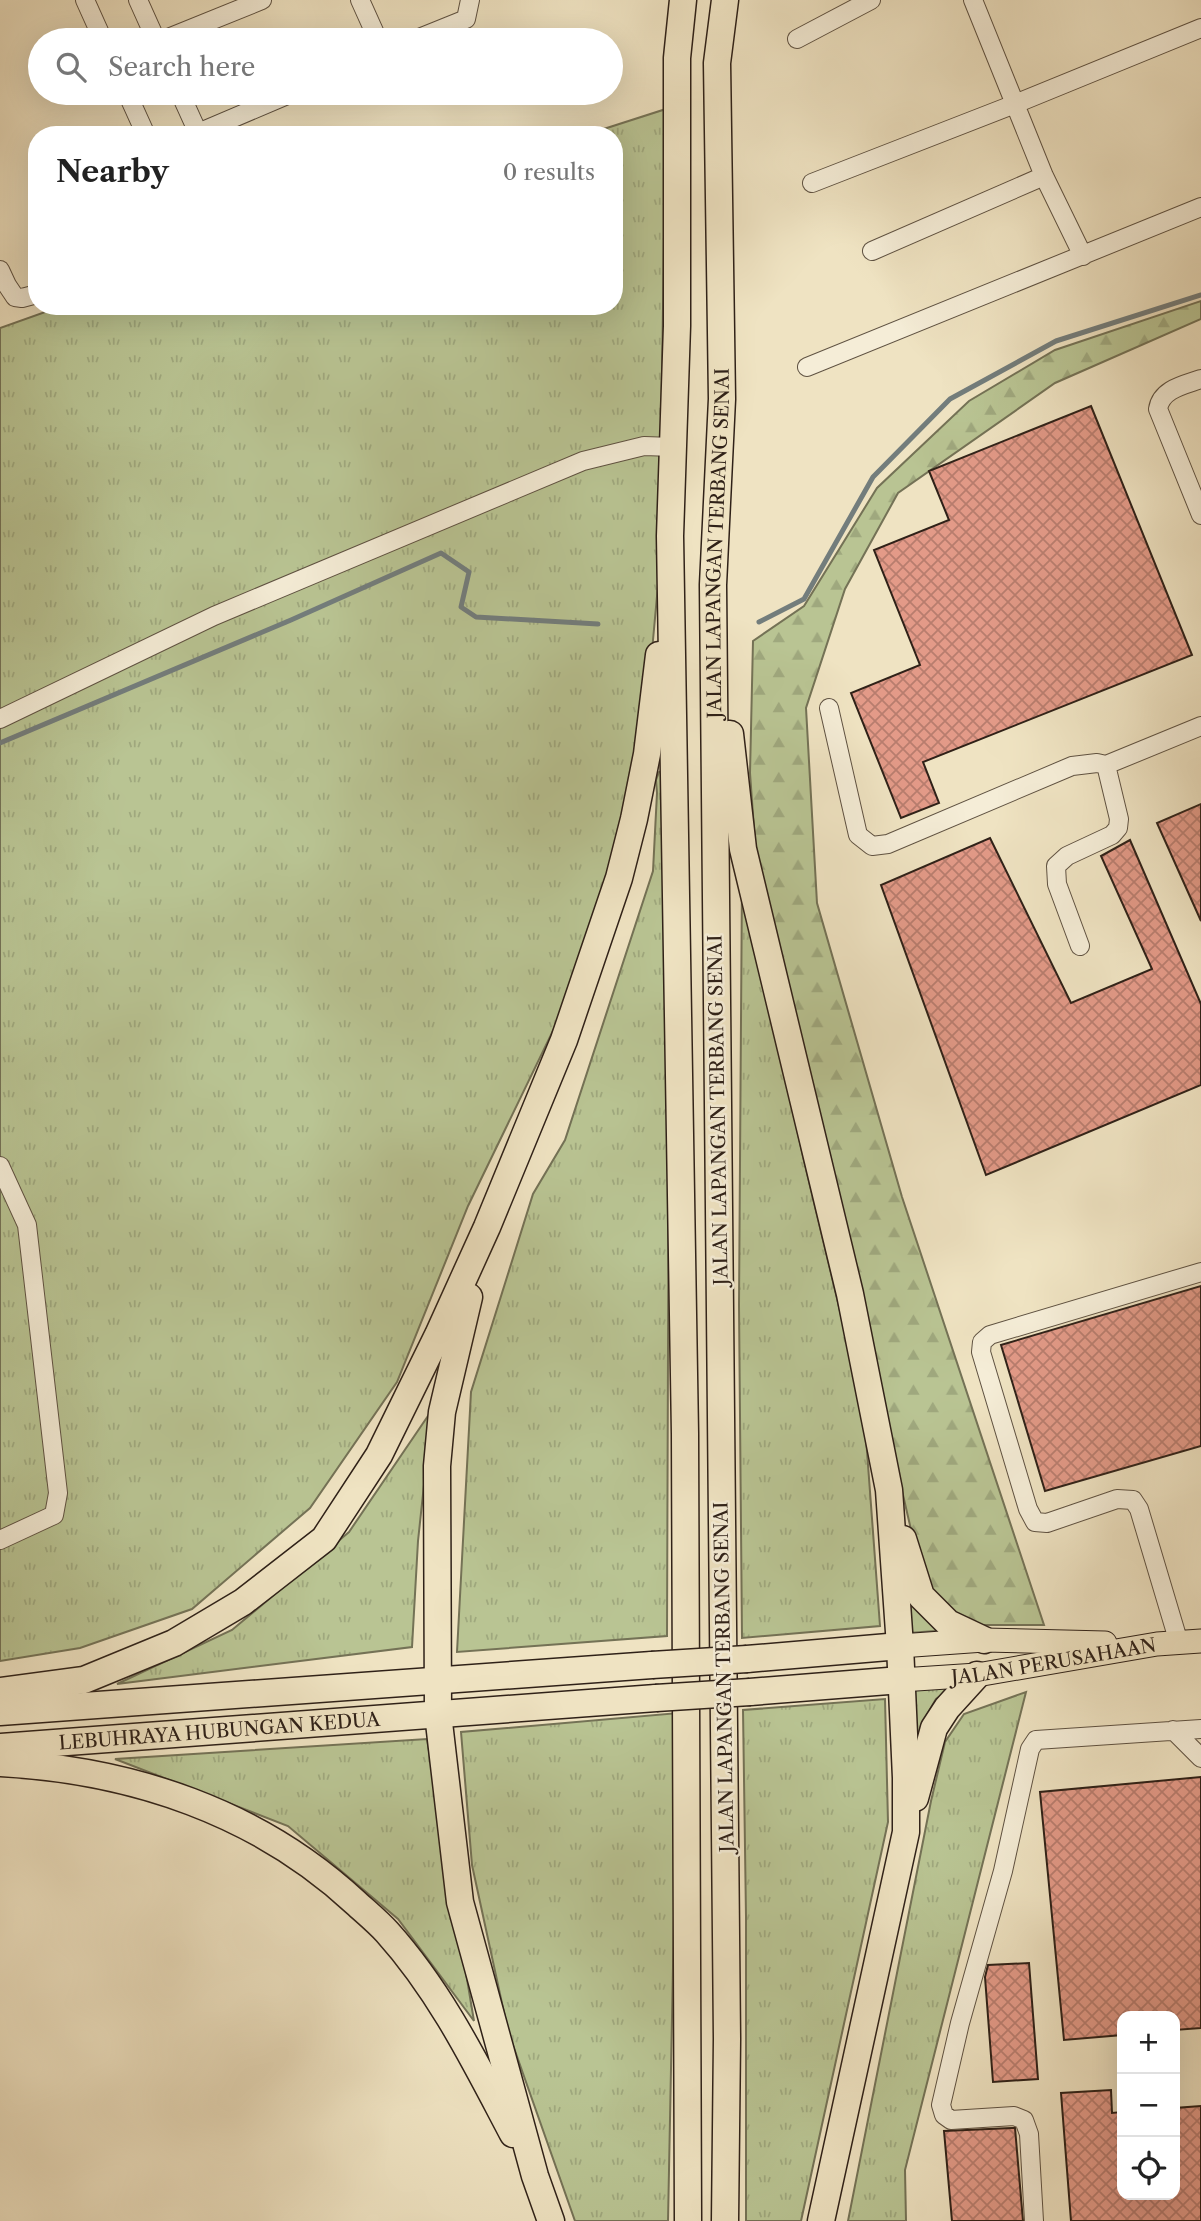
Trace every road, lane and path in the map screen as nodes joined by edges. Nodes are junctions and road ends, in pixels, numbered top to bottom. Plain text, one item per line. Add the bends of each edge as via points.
1 (85, 0) edge
2 (138, 0) edge
3 (262, 0) edge
4 (360, 0) edge
5 (470, 0) edge
6 (683, 0) edge
7 (725, 0) edge
8 (871, 0) edge
9 (973, 0) edge
10 (98, 28) edge
11 (151, 28) edge
12 (193, 28) edge
13 (373, 28) edge
14 (444, 28) edge
15 (1201, 28) edge
16 (797, 39) dead end
17 (1015, 104) junction
18 (132, 105) edge
19 (185, 105) edge
20 (264, 105) edge
21 (142, 126) edge
22 (194, 126) edge
23 (216, 126) edge
24 (1044, 176) junction
25 (812, 183) dead end
26 (1201, 207) edge
27 (872, 251) dead end
28 (1083, 256) junction
29 (0, 270) edge
30 (28, 296) edge
31 (807, 367) dead end
32 (1201, 379) edge
33 (673, 447) junction
34 (1201, 515) edge
35 (670, 536) junction
36 (713, 585) junction
37 (830, 708) dead end
38 (0, 719) edge
39 (1201, 726) edge
40 (1106, 765) junction
41 (1080, 946) dead end
42 (0, 1166) edge
43 (487, 1227) junction
44 (1201, 1272) edge
45 (889, 1490) junction
46 (0, 1540) edge
47 (984, 1640) junction
48 (1179, 1643) edge
49 (900, 1646) junction
50 (977, 1675) junction
51 (901, 1680) junction
52 (437, 1682) junction
53 (0, 1691) edge
54 (0, 1712) edge
55 (438, 1714) junction
56 (1201, 1729) edge
57 (1172, 1730) junction
58 (0, 1747) edge
59 (1201, 1758) edge
60 (0, 1763) edge
61 (906, 1832) junction
62 (535, 2176) junction
63 (551, 2221) edge
64 (688, 2221) edge
65 (725, 2221) edge
66 (821, 2221) edge
67 (1034, 2221) edge

1 - 10 street
2 - 11 street
3 - 12 street
4 - 13 street
5 - 14 street via 466,19
6 - 33 highway, JALAN LAPANGAN TERBANG SENAI via 677,58
7 - 36 highway, JALAN LAPANGAN TERBANG SENAI via 717,63 722,399
8 - 16 street
9 - 17 street
15 - 17 street
17 - 24 street
17 - 25 street
18 - 21 street
19 - 22 street
20 - 23 street
24 - 27 street
24 - 28 street
26 - 28 street
28 - 31 street
29 - 30 street via 15,297
32 - 34 street via 1168,392 1158,409
33 - 35 highway, JALAN LAPANGAN TERBANG SENAI
33 - 38 street via 644,446 583,461 214,616
35 - 43 highway via 647,754 619,878 564,1040
35 - 64 highway, JALAN LAPANGAN TERBANG SENAI via 685,1434
36 - 45 highway via 743,849 850,1294
36 - 65 highway, JALAN LAPANGAN TERBANG SENAI
37 - 40 street via 858,835 872,846 888,844 1072,765
39 - 40 street
40 - 41 street via 1118,828 1056,866 1056,884
42 - 46 street via 27,1225 58,1493 54,1515
43 - 52 highway via 442,1412 437,1466
43 - 53 highway via 379,1455 324,1539 243,1602 174,1643 84,1680
44 - 48 street via 990,1335 982,1342 981,1352 1035,1521 1047,1523 1117,1499 1133,1500
45 - 47 highway via 921,1597 948,1623
45 - 49 highway
47 - 48 main road, JALAN PERUSAHAAN
47 - 49 main road, JALAN PERUSAHAAN
48 - 50 main road, JALAN PERUSAHAAN
49 - 51 highway
49 - 52 highway, LEBUHRAYA HUBUNGAN KEDUA, bridge
50 - 51 main road, JALAN PERUSAHAAN
50 - 61 highway via 934,1728
51 - 55 highway, LEBUHRAYA HUBUNGAN KEDUA, bridge
51 - 61 highway
52 - 54 highway, LEBUHRAYA HUBUNGAN KEDUA
52 - 55 highway
55 - 58 highway, LEBUHRAYA HUBUNGAN KEDUA
55 - 62 highway via 460,1902
56 - 57 street
57 - 59 street
57 - 67 street via 1036,1740 1030,1749 941,2105 951,2120 1014,2116 1024,2120 1030,2134
60 - 62 highway via 103,1774 196,1802 301,1857 387,1932 419,1973 457,2029
61 - 66 highway
62 - 63 highway

